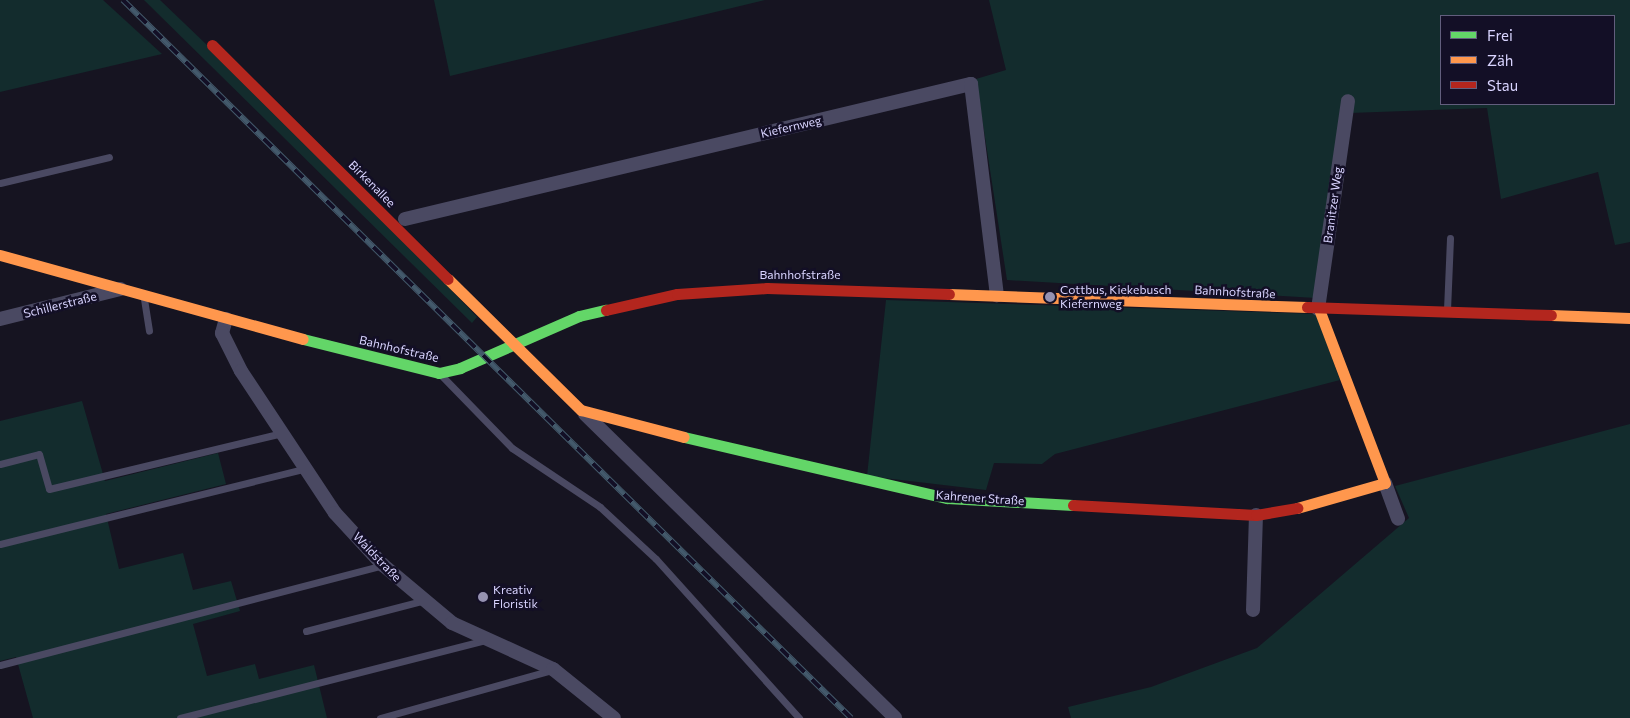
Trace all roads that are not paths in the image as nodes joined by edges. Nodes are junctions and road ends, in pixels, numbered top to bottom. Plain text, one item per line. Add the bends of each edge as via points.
1 (212, 45) dead end
2 (1348, 101) dead end
3 (109, 157) dead end
4 (0, 183) edge
5 (405, 219) dead end
6 (1450, 238) dead end
7 (0, 255) edge
8 (121, 289) junction
9 (997, 295) junction
10 (144, 296) junction
11 (1319, 309) junction
12 (1446, 313) junction
13 (226, 318) junction
14 (1630, 318) edge
15 (0, 319) edge
16 (149, 330) dead end
17 (512, 343) junction
18 (439, 373) junction
19 (581, 410) junction
20 (282, 433) junction
21 (0, 464) edge
22 (306, 468) junction
23 (1385, 483) junction
24 (1256, 515) junction
25 (1398, 519) dead end
26 (0, 544) edge
27 (383, 565) junction
28 (422, 600) junction
29 (1253, 610) dead end
30 (306, 631) dead end
31 (488, 639) junction
32 (0, 665) edge
33 (553, 670) junction
34 (180, 718) edge
35 (380, 718) edge
36 (614, 718) edge
37 (800, 718) edge
38 (895, 718) edge

1 - 17 main road, Birkenallee
2 - 11 street, Branitzer Weg
3 - 4 lane
5 - 9 street, Kiefernweg via 971,84
6 - 12 lane
7 - 8 main road, Bahnhofstraße
8 - 10 main road, Bahnhofstraße
8 - 15 street, Schillerstraße
9 - 11 main road, Bahnhofstraße
9 - 17 main road, Bahnhofstraße via 834,288 694,292 579,316
10 - 13 main road, Bahnhofstraße
10 - 16 lane
11 - 12 main road, Bahnhofstraße
11 - 23 main road
12 - 14 main road, Bahnhofstraße
13 - 18 main road, Bahnhofstraße
13 - 20 street, Waldstraße via 222,333 241,371
17 - 18 main road, Bahnhofstraße via 460,368
17 - 19 main road, Kahrener Straße
18 - 37 lane via 512,448 600,507 656,559
19 - 24 main road, Kahrener Straße via 603,418 947,498
19 - 38 street, Kahrener Straße
20 - 21 lane via 49,489 39,454
20 - 22 street, Waldstraße
22 - 26 lane
22 - 27 street, Waldstraße via 335,513
23 - 24 main road, Kahrener Straße
23 - 25 street
24 - 29 street
27 - 28 street, Waldstraße
27 - 32 lane
28 - 30 lane
28 - 31 street, Waldstraße via 452,622
31 - 33 street, Waldstraße
31 - 34 lane
33 - 35 lane
33 - 36 street, Waldstraße

